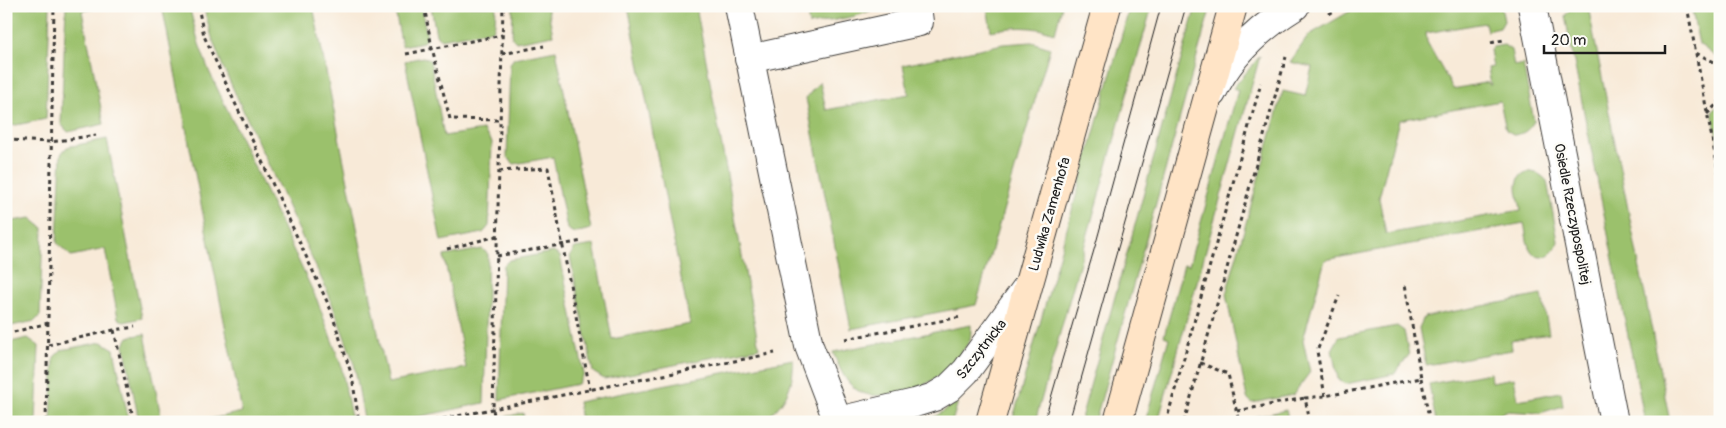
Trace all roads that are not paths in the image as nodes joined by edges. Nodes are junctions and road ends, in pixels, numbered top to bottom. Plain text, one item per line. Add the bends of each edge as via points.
1 (739, 6) edge
2 (917, 6) edge
3 (1107, 6) edge
4 (1234, 6) edge
5 (1295, 6) edge
6 (1532, 6) edge
7 (749, 59) junction
8 (1204, 110) junction
9 (1029, 284) junction
10 (837, 422) edge
11 (990, 422) edge
12 (1118, 422) edge
13 (1614, 422) edge

1 - 7 street
2 - 7 street via 919,22
3 - 9 main road, Ludwika Zamenhofa
4 - 8 main road
5 - 8 street via 1272,22 1232,61
6 - 13 street, Osiedle Rzeczypospolitej
7 - 10 street via 809,346
8 - 12 main road
9 - 10 street, Szczytnicka via 966,371 949,388 915,403
9 - 11 main road, Ludwika Zamenhofa

